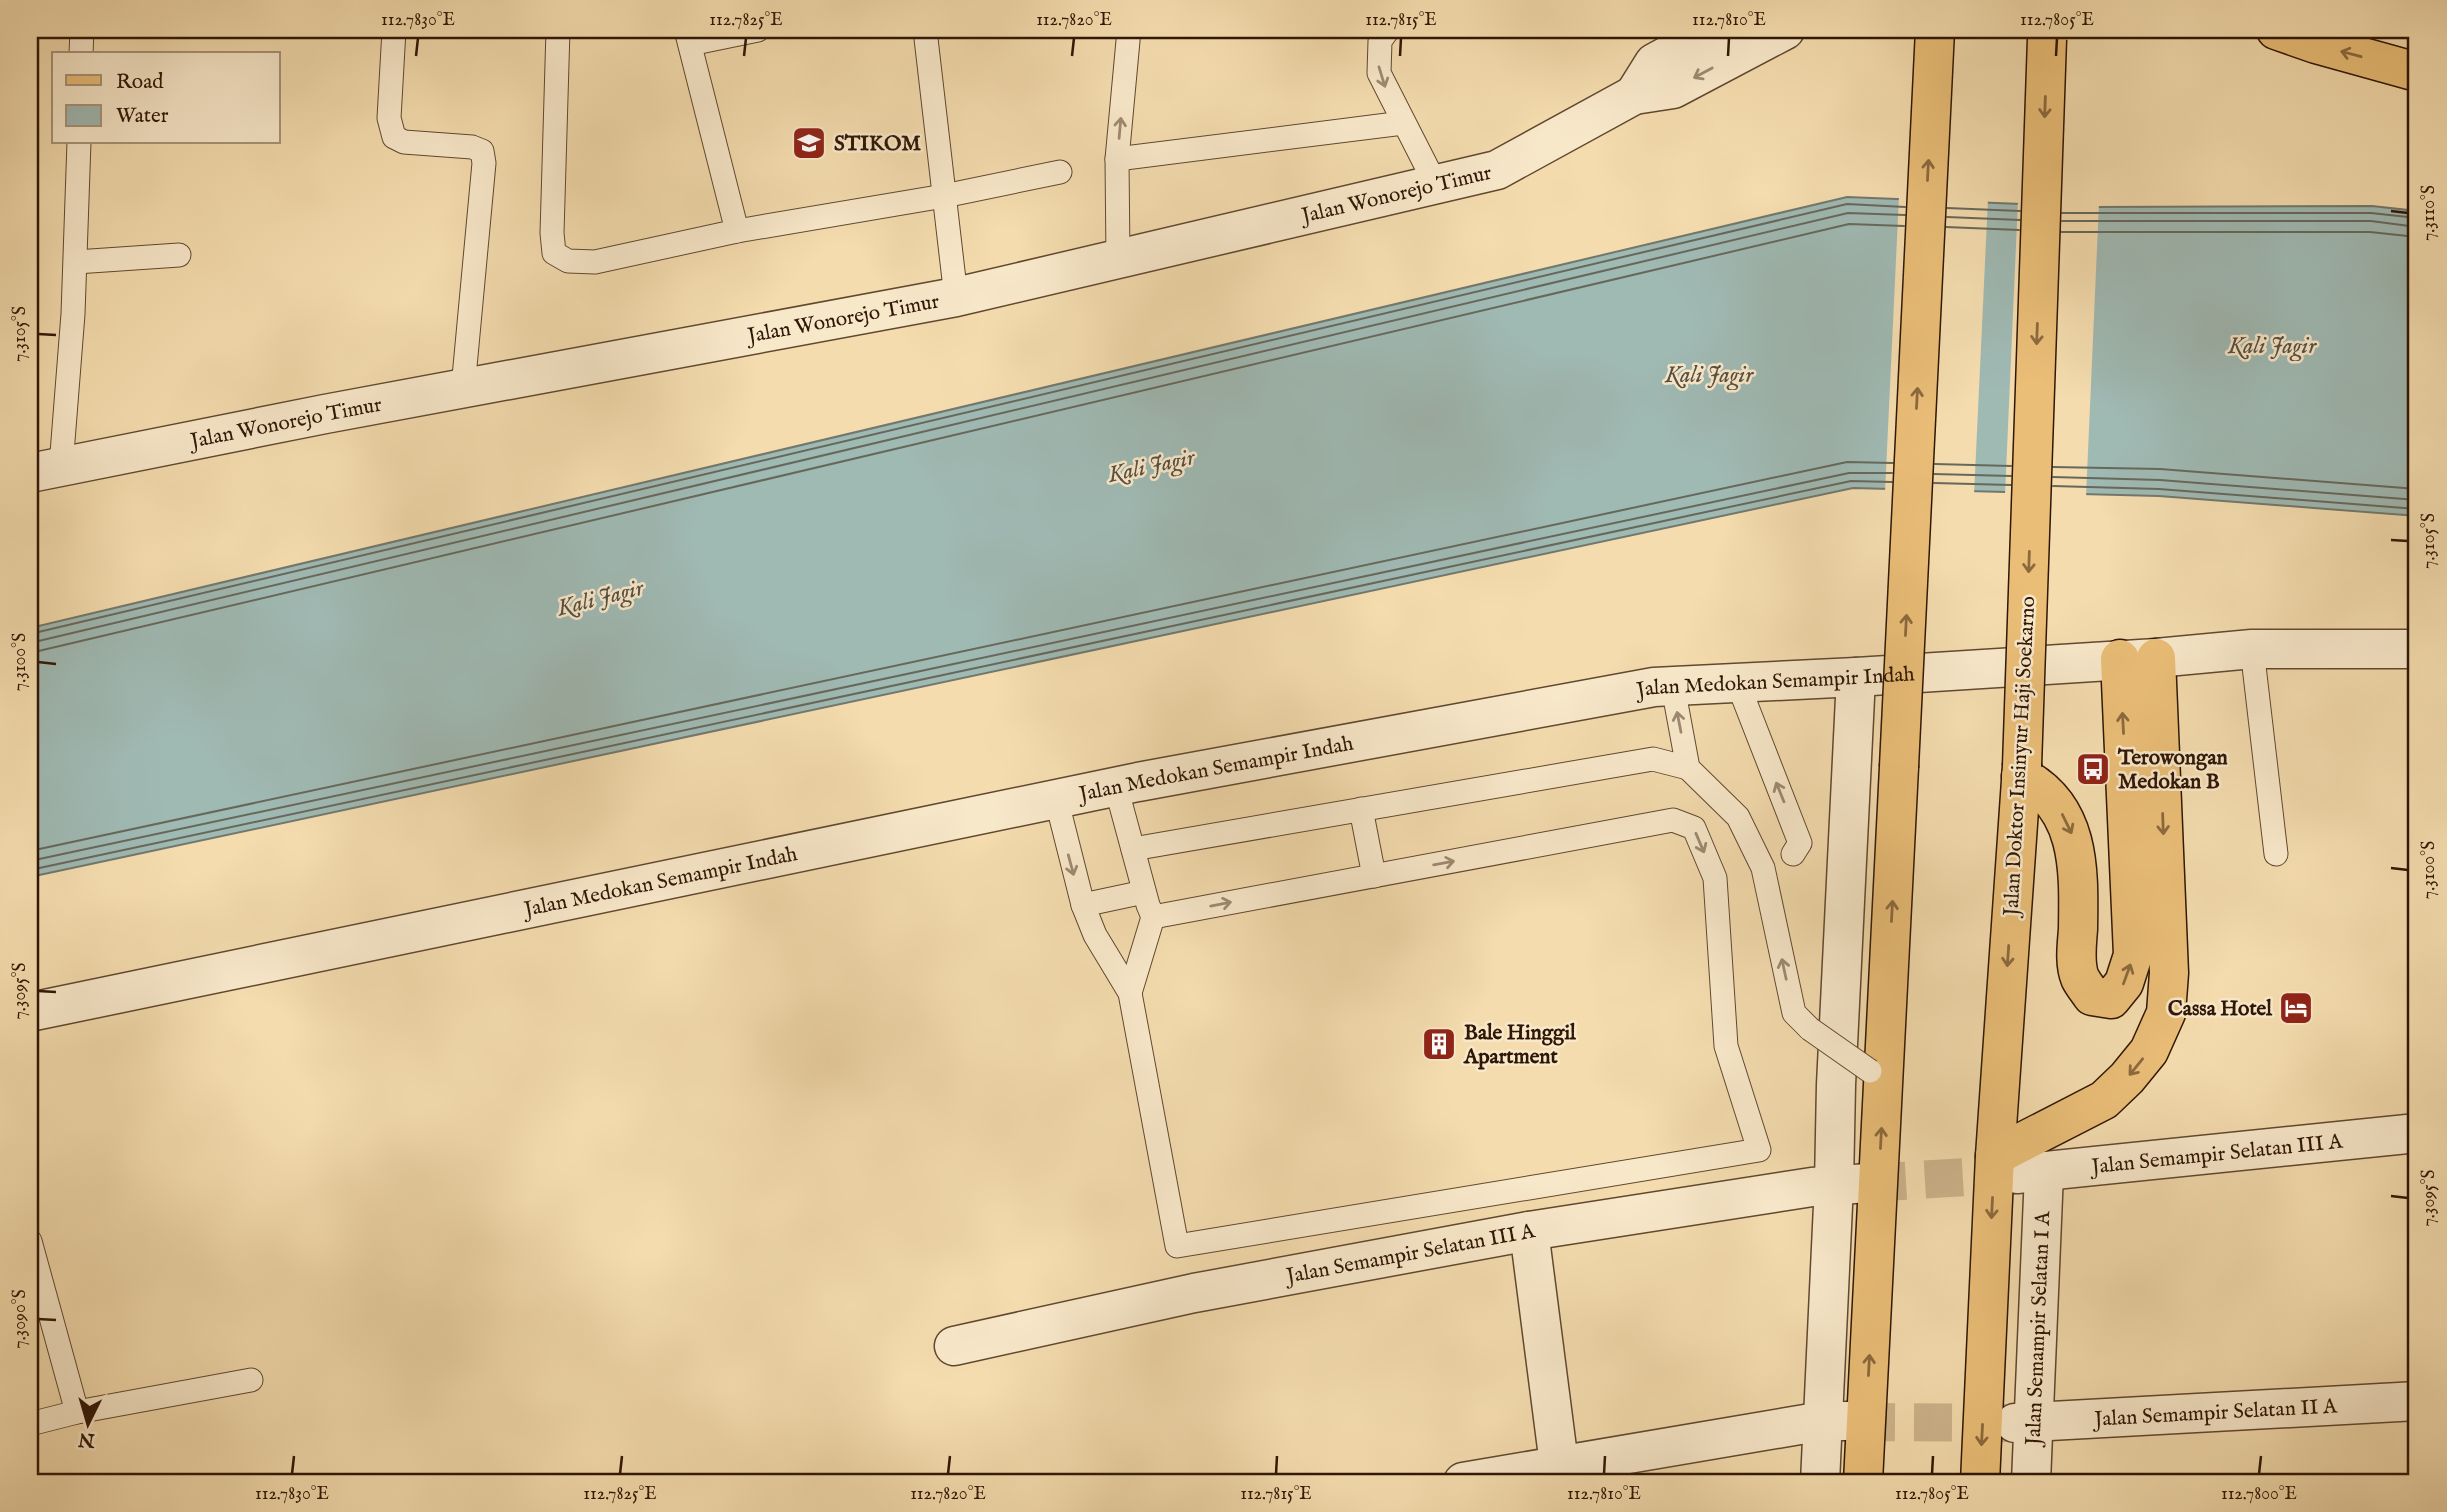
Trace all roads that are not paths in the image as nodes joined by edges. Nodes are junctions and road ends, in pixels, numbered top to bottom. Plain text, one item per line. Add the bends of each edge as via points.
1 (82, 30) edge
2 (394, 30) edge
3 (558, 30) edge
4 (758, 30) edge
5 (925, 30) edge
6 (1129, 30) edge
7 (1388, 30) edge
8 (1715, 30) edge
9 (1785, 30) edge
10 (1935, 30) edge
11 (2276, 30) edge
12 (2048, 34) edge
13 (688, 37) edge
14 (82, 52) edge
15 (2417, 72) edge
16 (1634, 95) junction
17 (1403, 123) junction
18 (79, 144) edge
19 (1117, 159) junction
20 (1060, 172) dead end
21 (1435, 183) junction
22 (944, 196) junction
23 (737, 232) junction
24 (179, 255) dead end
25 (1118, 258) junction
26 (76, 262) junction
27 (956, 297) junction
28 (463, 388) junction
29 (45, 470) edge
30 (2252, 649) junction
31 (2417, 649) edge
32 (2138, 658) junction
33 (1856, 677) junction
34 (1738, 684) junction
35 (1672, 687) junction
36 (1688, 768) junction
37 (2022, 771) junction
38 (1116, 787) junction
39 (1056, 799) junction
40 (1361, 809) junction
41 (1133, 849) junction
42 (1793, 854) dead end
43 (2276, 854) dead end
44 (1374, 876) junction
45 (1144, 892) junction
46 (1083, 905) junction
47 (1153, 917) junction
48 (1130, 993) junction
49 (30, 1012) edge
50 (1877, 1076) junction
51 (2417, 1133) edge
52 (2019, 1168) junction
53 (1851, 1184) junction
54 (1528, 1231) junction
55 (30, 1241) edge
56 (954, 1346) dead end
57 (251, 1380) dead end
58 (2417, 1401) edge
59 (77, 1412) junction
60 (1840, 1421) junction
61 (30, 1423) edge
62 (2024, 1424) junction
63 (1559, 1464) junction
64 (1463, 1482) edge
65 (1820, 1482) edge
66 (1863, 1482) edge
67 (1980, 1482) edge
68 (2031, 1482) edge

1 - 14 lane
2 - 28 lane via 389,118 394,137 404,142 472,147 481,151 484,163
3 - 23 lane via 554,253 568,261 595,262
4 - 13 lane
5 - 22 lane
19 -> 6 lane
7 -> 17 lane via 1380,41 1379,74
8 - 16 street, Jalan Wonorejo Timur via 1654,63
9 -> 16 street, Jalan Wonorejo Timur via 1673,89
50 -> 10 main road, bridge via 1899,766
15 -> 11 main road
12 -> 37 main road, Jalan Doktor Insinyur Haji Soekarno, bridge
13 - 23 lane
16 - 21 street, Jalan Wonorejo Timur via 1497,170
17 - 19 lane
17 - 21 lane
18 - 26 lane
19 - 25 lane
20 - 22 lane
21 - 25 street, Jalan Wonorejo Timur
22 - 23 lane
22 - 27 lane
24 - 26 lane
25 - 27 street, Jalan Wonorejo Timur
26 - 29 lane
27 - 28 street, Jalan Wonorejo Timur
28 - 29 street, Jalan Wonorejo Timur
30 - 31 street, Jalan Medokan Semampir Indah
30 - 32 street, Jalan Medokan Semampir Indah
30 - 43 lane
32 - 33 street, Jalan Medokan Semampir Indah
37 -> 32 main road via 2058,807 2071,829 2077,862 2080,977 2092,996 2111,999 2124,983 2133,955
32 -> 52 main road via 2169,973 2166,1013 2150,1051 2127,1078
33 - 34 street, Jalan Medokan Semampir Indah
33 - 53 street via 1836,1085
34 - 35 street, Jalan Medokan Semampir Indah
42 -> 34 lane via 1800,843
36 -> 35 lane
35 - 38 street, Jalan Medokan Semampir Indah
36 - 40 lane via 1653,760
50 -> 36 lane, bridge via 1794,1013 1763,868 1738,817
37 -> 52 main road, Jalan Doktor Insinyur Haji Soekarno
38 - 39 street, Jalan Medokan Semampir Indah
38 - 41 lane
39 -> 46 lane
39 - 49 street, Jalan Medokan Semampir Indah
40 - 41 lane
40 - 44 lane
41 - 45 lane
47 -> 44 lane
44 -> 48 lane via 1673,820 1694,828 1716,878 1726,1046 1759,1150 1177,1247
45 - 46 lane
45 - 47 lane
46 - 48 lane
47 - 48 lane
66 -> 50 main road
51 - 52 street, Jalan Semampir Selatan III A
52 - 62 street, Jalan Semampir Selatan I A
52 -> 67 main road, Jalan Doktor Insinyur Haji Soekarno
53 - 54 street, Jalan Semampir Selatan III A
53 - 60 street
54 - 56 street, Jalan Semampir Selatan III A via 1194,1293
54 - 63 street
55 - 59 lane
57 - 59 lane
58 - 62 street, Jalan Semampir Selatan II A
59 - 61 lane
60 - 63 street
60 - 65 street
62 - 68 street, Jalan Semampir Selatan I A
63 - 64 street

